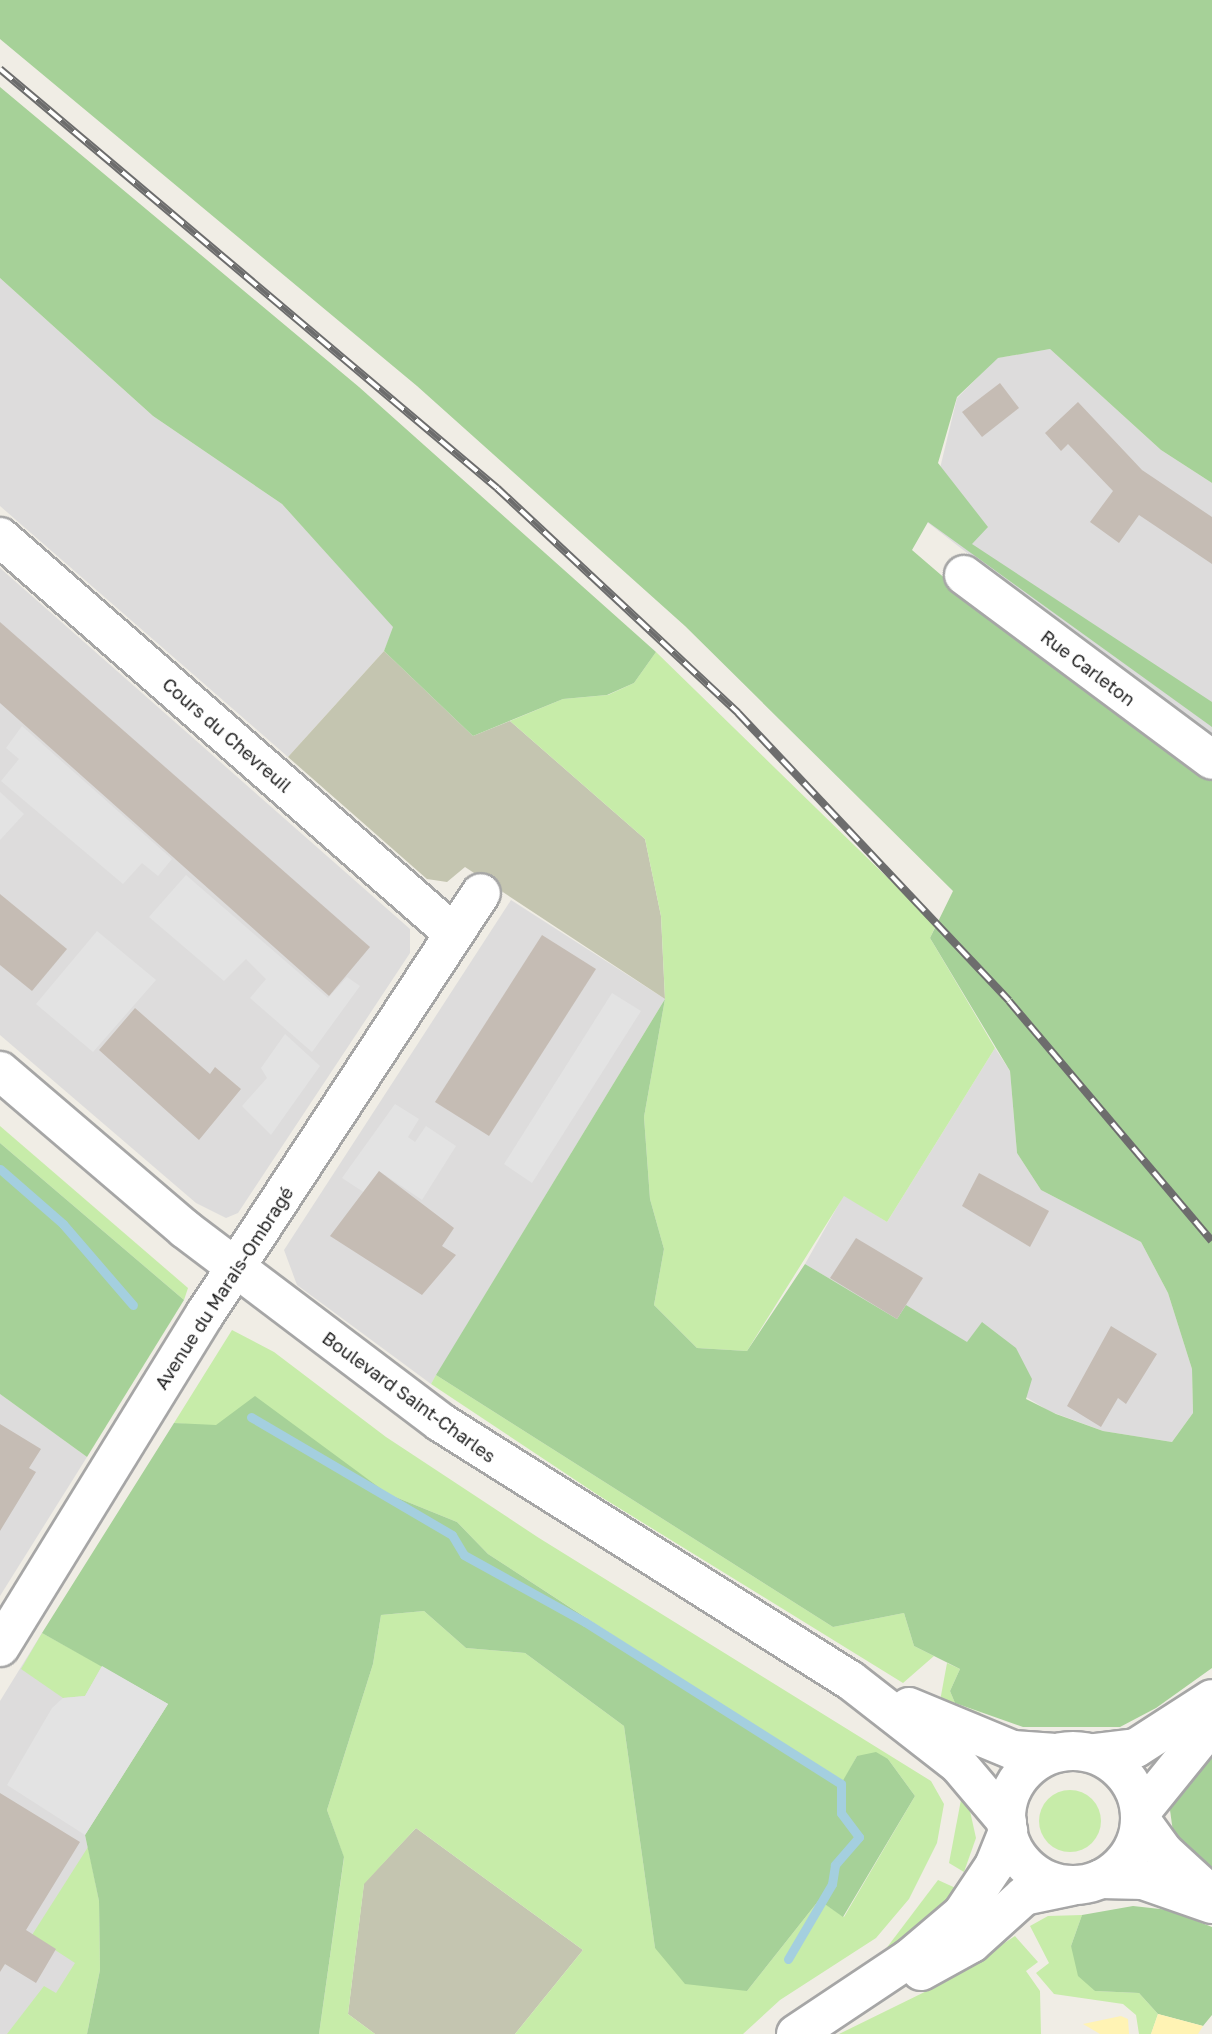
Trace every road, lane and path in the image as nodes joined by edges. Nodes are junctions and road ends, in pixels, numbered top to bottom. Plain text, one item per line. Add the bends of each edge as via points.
1 (0, 537) edge
2 (964, 576) dead end
3 (1212, 760) edge
4 (481, 893) dead end
5 (453, 933) junction
6 (0, 1071) edge
7 (234, 1269) junction
8 (0, 1647) edge
9 (850, 1680) junction
10 (1212, 1699) edge
11 (1212, 1724) edge
12 (1094, 1753) junction
13 (1052, 1754) junction
14 (1140, 1816) junction
15 (1007, 1826) junction
16 (1091, 1882) junction
17 (1212, 1895) edge
18 (1212, 1905) edge
19 (863, 1990) junction
20 (796, 2034) edge

1 - 5 street, Cours du Chevreuil
2 - 3 street, Rue Carleton
4 - 5 street, Avenue du Marais-Ombragé
5 - 7 street, Avenue du Marais-Ombragé
6 - 7 street, Boulevard Saint-Charles
7 - 8 street, Avenue du Marais-Ombragé
7 - 9 street, Boulevard Saint-Charles via 480,1449
9 - 13 street, Boulevard Saint-Charles via 993,1743
9 - 15 street, Boulevard Saint-Charles via 958,1764
10 - 12 street via 1136,1748
11 - 14 street
12 - 13 street
12 - 14 street via 1125,1774
13 - 15 street via 1017,1780
14 - 16 street via 1131,1852
14 - 17 street via 1163,1852
15 - 16 street via 1015,1852 1040,1876
15 - 19 street via 994,1866 962,1914
16 - 18 street via 1143,1880
16 - 19 street via 1024,1896 952,1956
19 - 20 street

